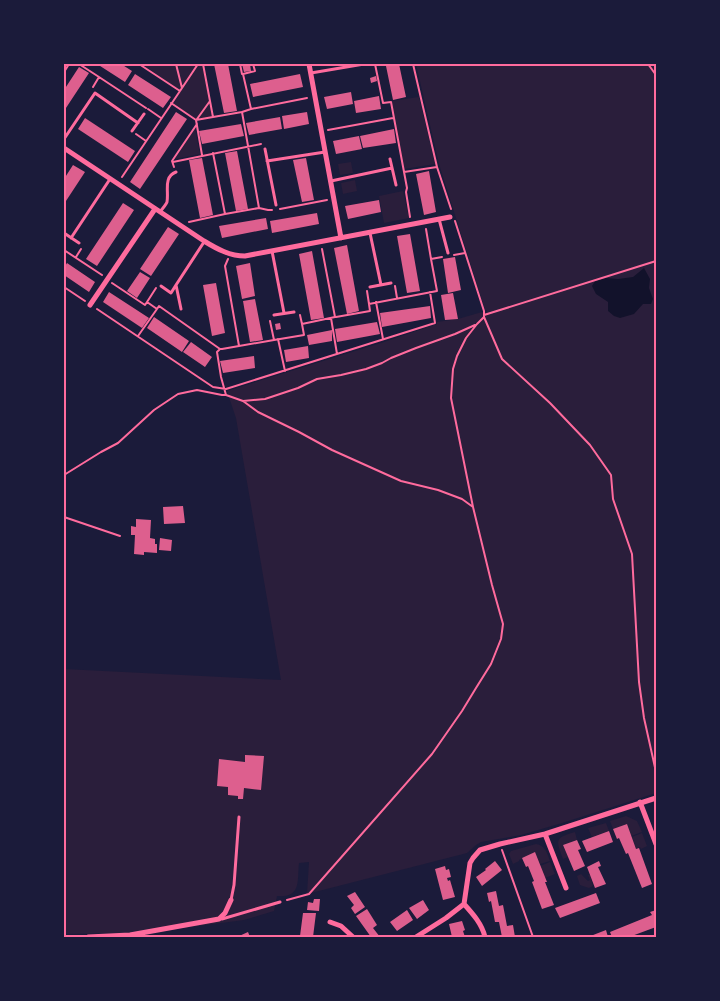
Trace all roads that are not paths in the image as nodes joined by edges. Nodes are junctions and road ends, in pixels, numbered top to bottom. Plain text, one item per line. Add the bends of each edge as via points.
1 (309, 64) edge
2 (364, 64) edge
3 (311, 73) junction
4 (144, 114) road end
5 (138, 123) junction
6 (132, 131) road end
7 (64, 139) edge
8 (64, 148) edge
9 (265, 149) road end
10 (325, 152) junction
11 (390, 159) dead end
12 (268, 161) junction
13 (392, 168) junction
14 (176, 172) road end
15 (110, 178) junction
16 (331, 181) junction
17 (396, 185) dead end
18 (276, 205) dead end
19 (155, 209) junction
20 (160, 212) junction
21 (452, 216) road end
22 (439, 220) junction
23 (64, 233) edge
24 (370, 233) junction
25 (71, 238) junction
26 (341, 238) junction
27 (204, 242) junction
28 (79, 243) dead end
29 (272, 251) junction
30 (448, 253) dead end
31 (391, 284) road end
32 (176, 285) junction
33 (161, 286) road end
34 (381, 286) junction
35 (370, 287) road end
36 (90, 305) road end
37 (181, 310) dead end
38 (294, 312) dead end
39 (284, 313) junction
40 (274, 315) road end
41 (656, 798) edge
42 (640, 802) junction
43 (239, 817) dead end
44 (545, 834) junction
45 (656, 844) edge
46 (566, 888) dead end
47 (231, 900) joint
48 (280, 902) road end
49 (464, 904) junction
50 (218, 919) junction
51 (330, 922) dead end
52 (88, 937) edge
53 (354, 937) edge
54 (416, 937) edge
55 (486, 937) edge

1 - 3 street
2 - 3 lane
3 - 10 street
4 - 5 lane
5 - 6 lane
5 - 7 lane via 95,93
8 - 15 street
9 - 12 lane
10 - 12 lane
10 - 16 street
11 - 13 lane
12 - 18 lane
13 - 16 lane
13 - 17 lane
14 - 20 lane via 168,178 166,203
15 - 19 street
15 - 25 lane
16 - 26 street
19 - 20 street
19 - 36 street
20 - 27 street
21 - 22 street
22 - 24 street
22 - 30 lane
23 - 25 lane
24 - 26 street
24 - 34 lane
25 - 28 lane
26 - 29 street
27 - 29 street via 230,254 246,256
27 - 32 lane
29 - 39 lane
31 - 34 lane
32 - 33 lane via 171,293
32 - 37 lane
34 - 35 lane
38 - 39 lane
39 - 40 lane
41 - 42 street
42 - 44 street
42 - 45 street
43 - 47 lane
44 - 46 street
44 - 49 street via 480,850 470,863
47 - 50 street
48 - 50 lane
49 - 54 street
49 - 55 street via 476,917
50 - 52 street via 130,935
51 - 53 street

